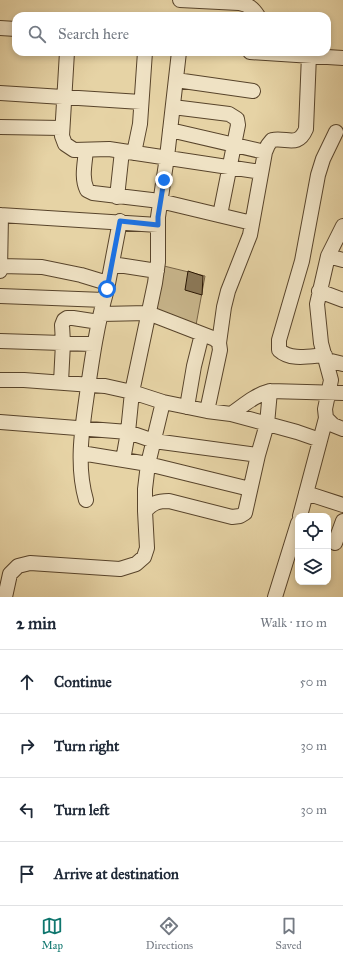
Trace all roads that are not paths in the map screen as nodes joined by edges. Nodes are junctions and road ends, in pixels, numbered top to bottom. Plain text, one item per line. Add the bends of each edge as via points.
1 (180, 0) edge
2 (255, 12) edge
3 (0, 28) edge
4 (12, 29) edge
5 (67, 56) edge
6 (145, 56) edge
7 (179, 56) edge
8 (309, 56) edge
9 (320, 56) edge
10 (343, 58) edge
11 (176, 80) junction
12 (253, 91) dead end
13 (0, 93) edge
14 (65, 96) junction
15 (141, 102) junction
16 (173, 107) junction
17 (0, 127) edge
18 (62, 128) junction
19 (170, 130) junction
20 (336, 132) dead end
21 (234, 144) junction
22 (86, 150) junction
23 (128, 152) junction
24 (265, 152) junction
25 (167, 158) junction
26 (229, 167) junction
27 (261, 172) junction
28 (117, 197) junction
29 (160, 202) junction
30 (0, 214) edge
31 (220, 215) junction
32 (120, 221) junction
33 (252, 223) junction
34 (158, 225) junction
35 (343, 226) edge
36 (1, 236) edge
37 (328, 256) junction
38 (343, 260) edge
39 (112, 264) junction
40 (0, 268) edge
41 (157, 271) junction
42 (319, 291) junction
43 (105, 295) junction
44 (0, 296) edge
45 (343, 300) edge
46 (148, 313) junction
47 (100, 318) junction
48 (202, 334) junction
49 (0, 341) edge
50 (63, 343) junction
51 (219, 343) junction
52 (94, 344) junction
53 (326, 358) junction
54 (343, 364) edge
55 (0, 380) edge
56 (61, 382) junction
57 (88, 384) junction
58 (270, 391) junction
59 (132, 392) junction
60 (336, 393) edge
61 (163, 402) junction
62 (187, 407) junction
63 (206, 411) junction
64 (231, 414) junction
65 (326, 418) junction
66 (0, 422) edge
67 (267, 424) junction
68 (83, 429) junction
69 (343, 429) edge
70 (128, 432) junction
71 (320, 440) junction
72 (154, 441) junction
73 (81, 453) junction
74 (258, 455) junction
75 (122, 460) junction
76 (148, 464) junction
77 (250, 489) junction
78 (306, 493) junction
79 (86, 500) dead end
80 (343, 505) edge
81 (146, 511) junction
82 (301, 513) edge
83 (343, 521) edge
84 (295, 533) edge
85 (335, 543) dead end
86 (4, 597) edge
87 (275, 597) edge

1 - 2 street via 240,3 248,5
3 - 4 street
5 - 14 street
6 - 15 street
7 - 11 street
8 - 24 street via 308,123 303,136 291,141 278,138 272,140
9 - 10 street
11 - 12 street
11 - 16 street
13 - 14 street
14 - 15 street
14 - 18 street
15 - 23 street via 140,124
16 - 19 street
16 - 21 street via 234,116 238,125
17 - 18 street
18 - 22 street via 65,144 74,150
19 - 21 street
19 - 25 street
20 - 53 street via 318,175 303,255 278,340 279,350 290,357
21 - 24 street
21 - 26 street
22 - 23 street via 109,149
22 - 28 street via 83,176 87,190
23 - 25 street
23 - 28 street
24 - 27 street
25 - 26 street
25 - 29 street
26 - 27 street
26 - 31 street
27 - 33 street
28 - 29 street
29 - 31 street
29 - 34 street
30 - 32 street
30 - 36 street
31 - 33 street
32 - 34 street
32 - 39 street
33 - 51 street via 246,247 228,292
34 - 41 street
35 - 37 street
36 - 40 street
37 - 38 street
37 - 42 street
39 - 41 street
39 - 43 street
40 - 43 street via 42,267 58,270 104,282
41 - 46 street
42 - 45 street
42 - 53 street via 318,318
43 - 44 street
43 - 47 street
46 - 47 street
46 - 48 street
46 - 59 street
47 - 50 street via 64,320
47 - 52 street
48 - 51 street
48 - 62 street
49 - 50 street
50 - 52 street
50 - 56 street
51 - 63 street via 220,350
52 - 57 street
53 - 54 street
53 - 60 street
55 - 56 street
56 - 57 street
57 - 59 street
57 - 68 street
58 - 60 street
58 - 64 street via 251,399
58 - 67 street
59 - 61 street
59 - 70 street
60 - 65 street via 325,409
61 - 62 street
61 - 72 street
62 - 63 street
63 - 64 street
64 - 67 street
65 - 69 street via 333,425
65 - 71 street
66 - 68 street
67 - 71 street
67 - 74 street
68 - 70 street
68 - 73 street
70 - 72 street
70 - 75 street
71 - 78 street
72 - 74 street
72 - 76 street
73 - 75 street
73 - 79 street via 82,484
74 - 77 street
75 - 76 street
76 - 77 street
76 - 81 street
77 - 81 street via 245,513 240,516 232,517 168,501 153,503
78 - 80 street
78 - 82 street
81 - 86 street via 147,548 144,557 136,564 120,569 30,563 18,566 10,574
83 - 85 street
84 - 87 street

